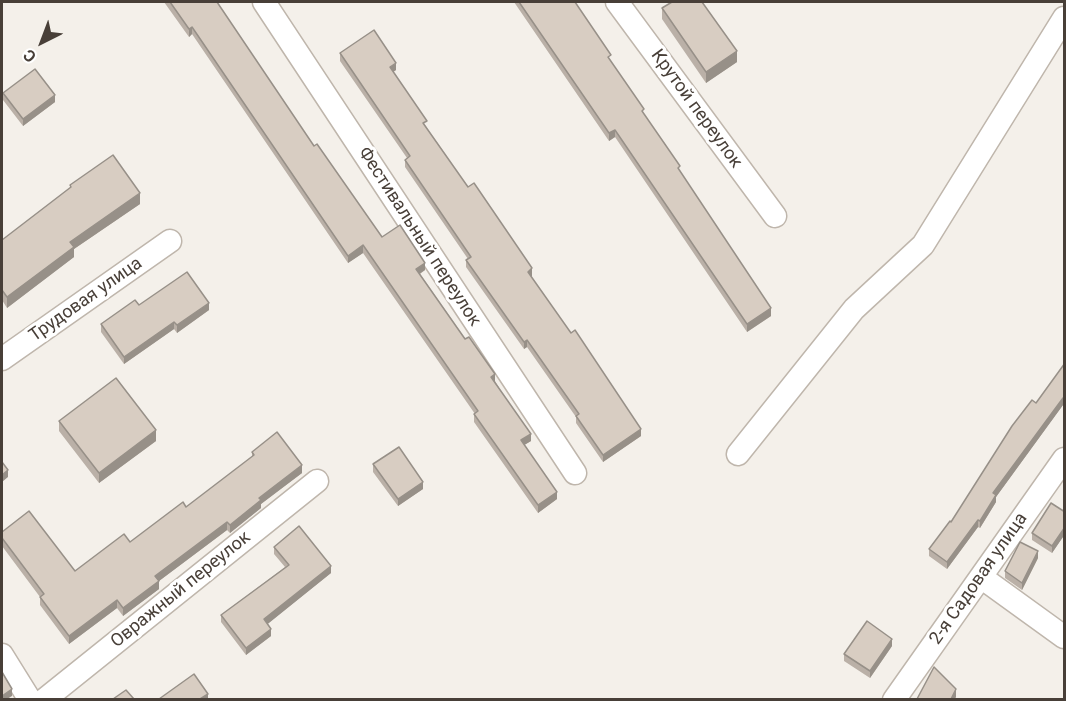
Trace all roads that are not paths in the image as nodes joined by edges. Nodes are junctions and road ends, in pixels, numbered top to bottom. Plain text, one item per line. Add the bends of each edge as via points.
1 (264, 2) edge
2 (618, 2) edge
3 (1065, 18) edge
4 (775, 216) dead end
5 (170, 241) dead end
6 (2, 359) edge
7 (738, 454) dead end
8 (1065, 459) edge
9 (575, 474) dead end
10 (317, 481) dead end
11 (981, 577) junction
12 (1065, 637) edge
13 (2, 655) edge
14 (30, 699) edge
15 (44, 699) edge
16 (894, 699) edge

1 - 9 street, Фестивальный переулок
2 - 4 street, Крутой переулок
3 - 7 street via 923,245 854,309
5 - 6 street, Трудовая улица
8 - 11 street, 2-я Садовая улица
10 - 15 street, Овражный переулок
11 - 12 street
11 - 16 street, 2-я Садовая улица
13 - 14 street

